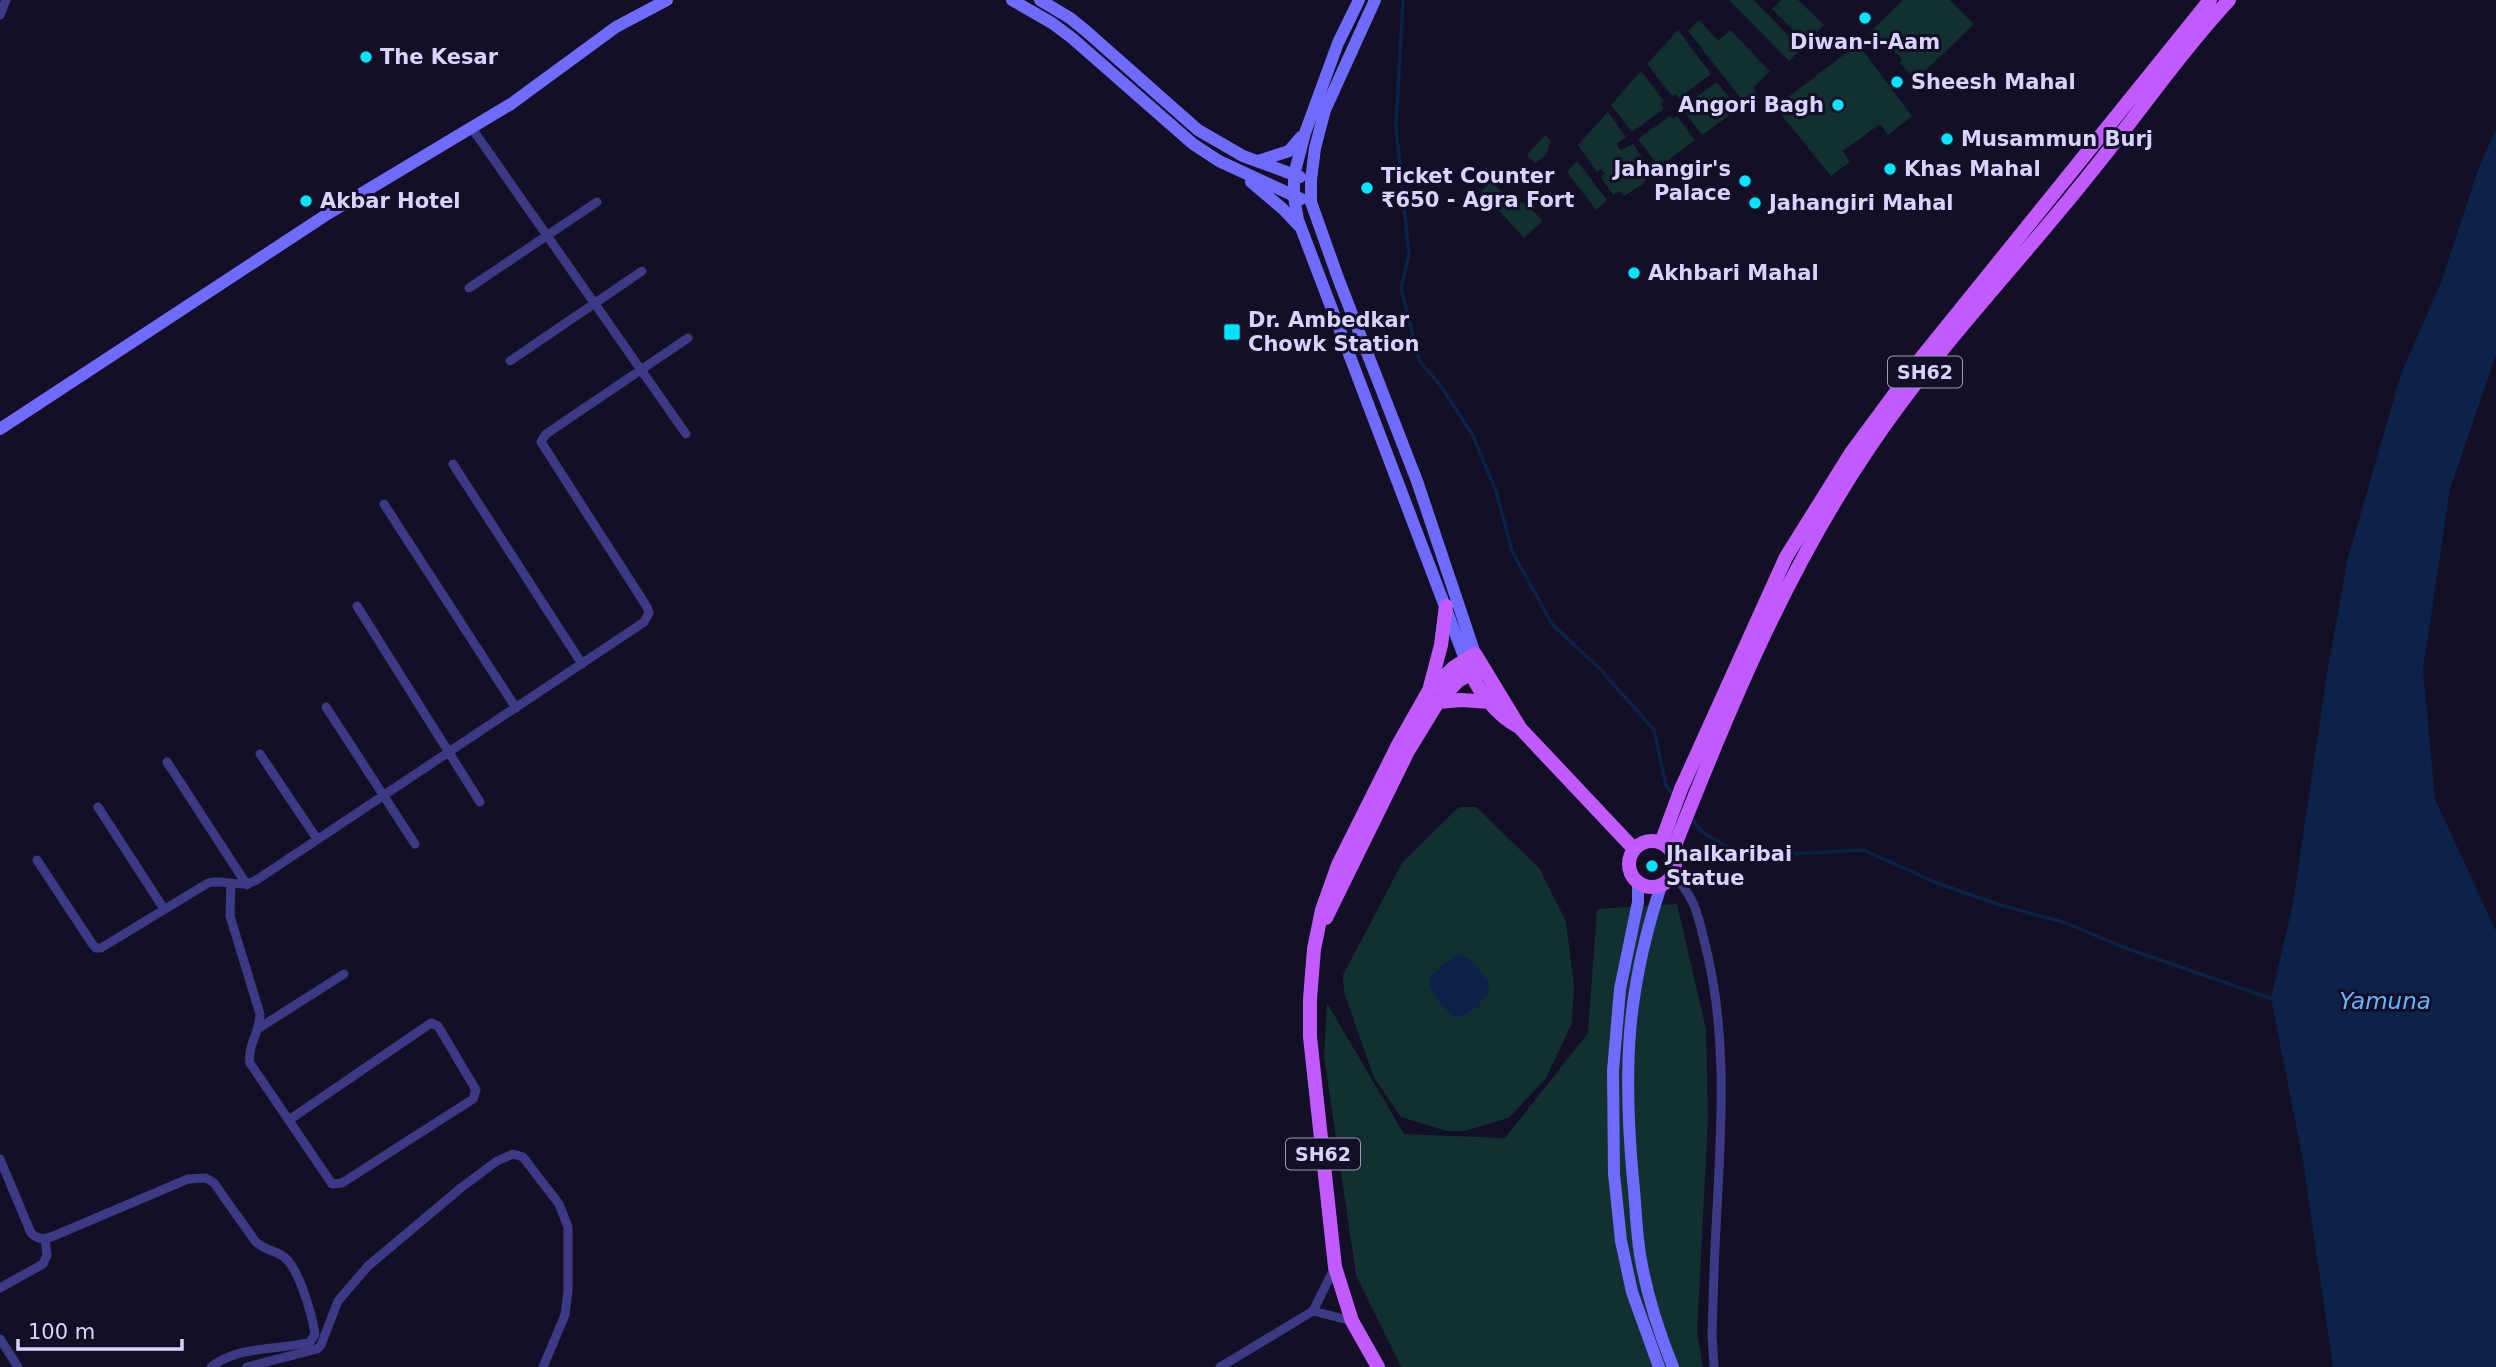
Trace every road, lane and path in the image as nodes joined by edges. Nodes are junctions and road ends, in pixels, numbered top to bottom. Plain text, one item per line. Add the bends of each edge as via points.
1 (6, 0) edge
2 (667, 0) edge
3 (1012, 0) edge
4 (1040, 0) edge
5 (1359, 0) edge
6 (1375, 0) edge
7 (2210, 0) edge
8 (2229, 0) edge
9 (0, 15) edge
10 (1351, 17) junction
11 (1364, 24) junction
12 (471, 127) junction
13 (1305, 133) junction
14 (1257, 161) junction
15 (1236, 170) junction
16 (1294, 175) junction
17 (1311, 180) junction
18 (1294, 197) junction
19 (597, 202) dead end
20 (1311, 202) junction
21 (1301, 229) junction
22 (547, 236) junction
23 (642, 271) dead end
24 (469, 288) dead end
25 (595, 304) junction
26 (688, 338) dead end
27 (510, 360) dead end
28 (641, 369) junction
29 (0, 429) edge
30 (686, 434) dead end
31 (453, 464) dead end
32 (384, 504) dead end
33 (357, 606) dead end
34 (1446, 606) junction
35 (1473, 663) junction
36 (582, 664) junction
37 (1433, 697) junction
38 (1490, 702) junction
39 (326, 707) dead end
40 (516, 708) junction
41 (1520, 728) junction
42 (449, 753) junction
43 (260, 754) dead end
44 (167, 762) dead end
45 (385, 796) junction
46 (480, 802) dead end
47 (98, 807) dead end
48 (317, 839) junction
49 (415, 844) dead end
50 (1666, 848) junction
51 (1634, 849) junction
52 (37, 860) dead end
53 (1672, 875) junction
54 (232, 883) junction
55 (1638, 883) junction
56 (247, 885) junction
57 (1661, 886) junction
58 (164, 909) junction
59 (344, 974) dead end
60 (258, 1028) junction
61 (289, 1119) junction
62 (0, 1159) edge
63 (45, 1239) junction
64 (1335, 1267) junction
65 (0, 1288) edge
66 (1313, 1311) junction
67 (1352, 1321) junction
68 (0, 1339) edge
69 (18, 1367) edge
70 (211, 1367) edge
71 (247, 1367) edge
72 (543, 1367) edge
73 (1220, 1367) edge
74 (1378, 1367) edge
75 (1659, 1367) edge
76 (1673, 1367) edge
77 (1714, 1367) edge

1 - 9 street
2 - 12 main road via 616,27
3 - 15 main road via 1052,23 1173,128
4 - 14 main road via 1078,24 1198,130
5 - 10 main road
6 - 11 main road
7 - 50 main road, SH62 via 1851,453 1786,556 1681,789 1670,817
8 - 50 main road, SH62 via 2193,38 2100,161 1871,444 1810,545 1756,655 1680,831
10 - 11 main road
10 - 13 main road
11 - 17 main road via 1325,110
12 - 22 street
12 - 29 main road via 320,219
13 - 14 main road via 1289,151
13 - 16 main road
14 - 16 main road
15 - 18 main road
15 - 21 main road
16 - 17 main road
16 - 18 main road
17 - 20 main road
18 - 20 main road
18 - 21 main road
19 - 22 street
20 - 35 main road via 1417,481
21 - 34 main road
22 - 24 street
22 - 25 street
23 - 25 street
25 - 27 street
25 - 28 street
26 - 28 street
28 - 30 street
28 - 36 street via 546,434 541,442 649,613 644,622
31 - 36 street
32 - 40 street
33 - 42 street
34 - 35 main road
34 - 37 main road
35 - 37 main road, SH62 via 1448,690
35 - 38 main road
35 - 41 main road
36 - 40 street
37 - 38 main road
37 - 64 main road, SH62 via 1318,931 1310,1037
38 - 41 main road
39 - 45 street
40 - 42 street
41 - 51 main road
42 - 45 street
42 - 46 street
43 - 48 street
44 - 56 street
45 - 48 street
45 - 49 street
47 - 58 street
48 - 56 street
50 - 51 main road via 1646,842
50 - 53 main road via 1675,868
51 - 55 main road via 1629,871
52 - 58 street via 96,948 107,946
53 - 57 main road
53 - 77 street via 1696,906 1714,976 1718,1017 1721,1130
54 - 56 street
54 - 58 street via 208,883
54 - 60 street via 230,916 258,1004
55 - 57 main road
55 - 75 main road via 1620,989 1613,1071 1614,1174 1629,1279
57 - 76 main road via 1645,934 1633,995 1627,1114 1641,1260
59 - 60 street
60 - 61 street via 250,1063
61 - 61 street via 329,1181 337,1185 473,1099 476,1090 438,1026 431,1023
62 - 63 street via 31,1233
63 - 65 street via 43,1264
63 - 70 street via 183,1180 211,1180 260,1246 282,1255 291,1265 315,1334 310,1342 246,1352
64 - 66 street
64 - 67 main road, SH62
66 - 67 street
66 - 73 street
67 - 74 main road, SH62
68 - 69 street
71 - 72 street via 317,1349 338,1301 368,1266 462,1187 513,1154 523,1157 559,1203 568,1227 565,1315

